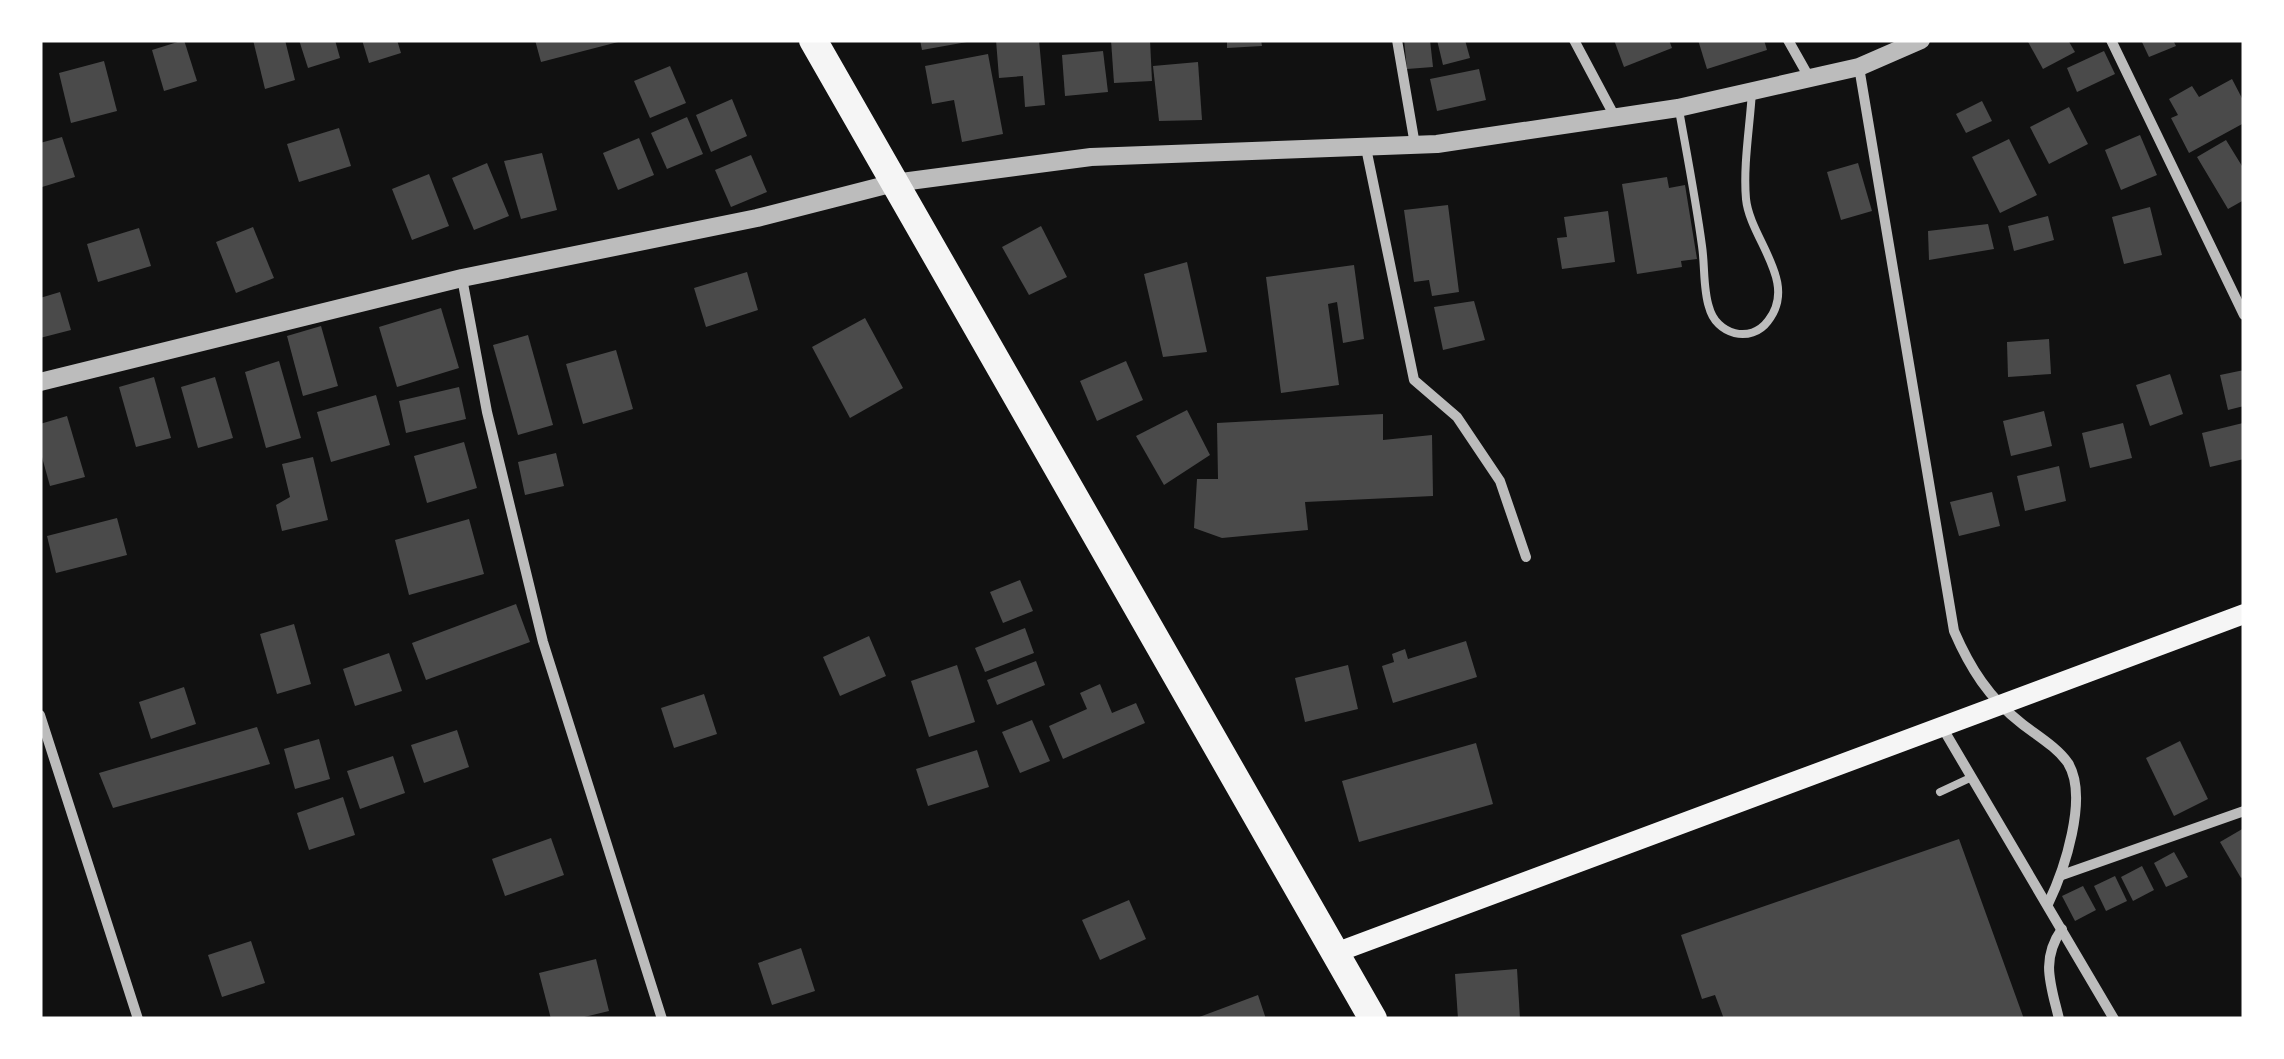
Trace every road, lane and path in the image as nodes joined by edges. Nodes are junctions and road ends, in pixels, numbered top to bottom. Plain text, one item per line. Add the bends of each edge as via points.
1 (813, 40) edge
2 (1397, 40) edge
3 (1574, 40) edge
4 (1788, 40) edge
5 (1921, 40) edge
6 (2111, 40) edge
7 (1859, 68) junction
8 (1810, 78) junction
9 (1752, 92) junction
10 (1678, 108) junction
11 (1615, 117) junction
12 (1415, 145) junction
13 (1366, 148) junction
14 (894, 183) junction
15 (462, 278) junction
16 (2244, 316) edge
17 (40, 382) edge
18 (1526, 557) dead end
19 (2244, 614) edge
20 (2000, 705) junction
21 (40, 715) edge
22 (1942, 726) junction
23 (1970, 778) junction
24 (1940, 792) dead end
25 (2244, 811) edge
26 (2062, 875) junction
27 (2048, 904) junction
28 (2062, 929) junction
29 (1335, 953) junction
30 (138, 1019) edge
31 (662, 1019) edge
32 (1373, 1019) edge
33 (2059, 1019) edge
34 (2114, 1019) edge

1 - 14 highway
2 - 12 street
3 - 11 street
4 - 8 street
5 - 7 street
6 - 16 street
7 - 8 street
7 - 20 street via 1954,631 1968,664
8 - 9 street
9 - 10 street
9 - 10 lane via 1746,201 1780,296 1765,326 1750,334 1723,329 1708,306
10 - 11 street
11 - 12 street
12 - 13 street
13 - 14 street via 1090,157
13 - 18 street via 1414,380 1457,417 1500,481
14 - 15 street
14 - 29 highway
15 - 17 street
15 - 31 street via 543,642
19 - 20 main road
20 - 22 main road
20 - 26 street via 2068,764 2074,814
21 - 30 street
22 - 23 street
22 - 29 main road
23 - 24 lane
23 - 27 street
25 - 26 street
26 - 27 street
27 - 28 street
28 - 33 street via 2046,966
28 - 34 street
29 - 32 highway

